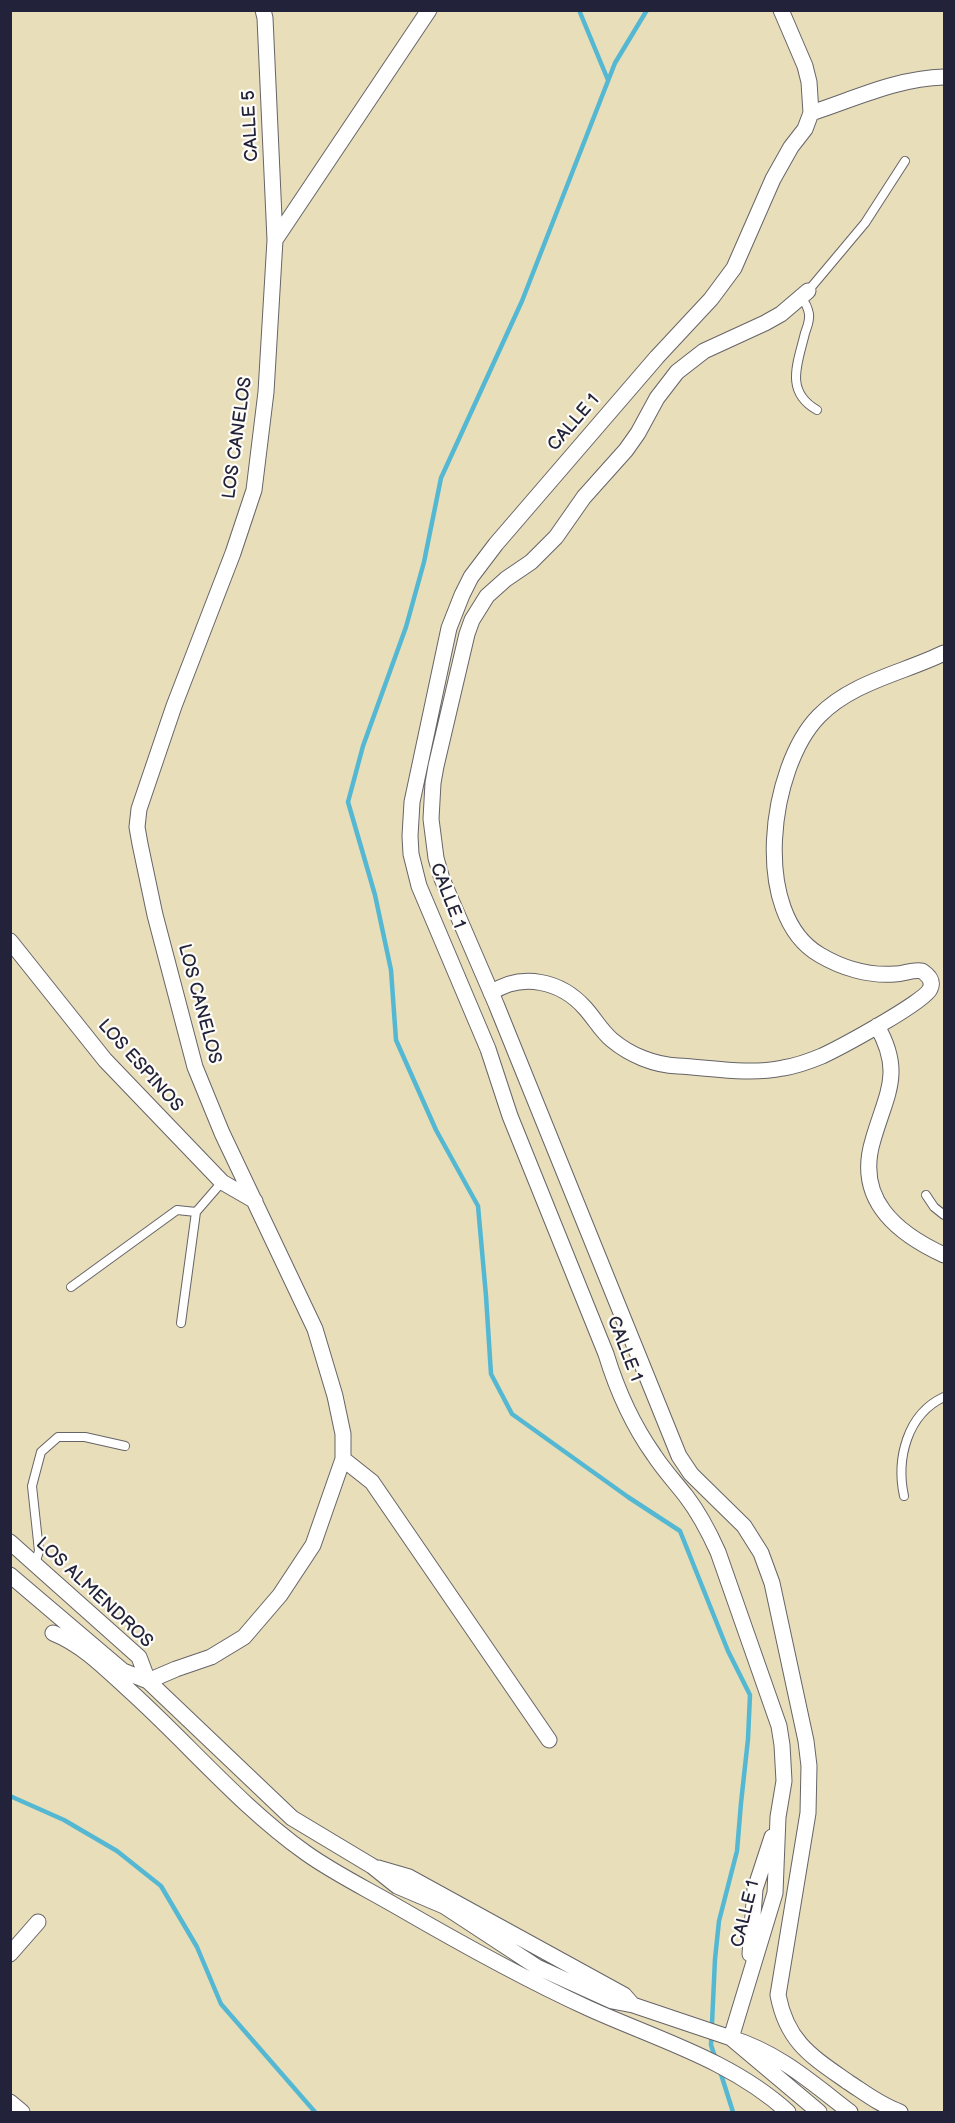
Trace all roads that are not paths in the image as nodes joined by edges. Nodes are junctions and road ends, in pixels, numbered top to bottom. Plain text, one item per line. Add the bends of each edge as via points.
1 (263, 10) edge
2 (429, 10) edge
3 (782, 10) edge
4 (945, 77) edge
5 (811, 113) junction
6 (905, 161) dead end
7 (275, 240) junction
8 (805, 294) junction
9 (817, 410) dead end
10 (945, 653) edge
11 (10, 941) edge
12 (491, 993) junction
13 (877, 1026) junction
14 (222, 1182) junction
15 (926, 1195) dead end
16 (255, 1201) junction
17 (196, 1212) junction
18 (945, 1215) edge
19 (945, 1255) edge
20 (70, 1287) dead end
21 (181, 1323) dead end
22 (945, 1397) edge
23 (125, 1446) dead end
24 (343, 1460) junction
25 (904, 1496) dead end
26 (10, 1542) edge
27 (35, 1564) junction
28 (10, 1575) edge
29 (53, 1633) dead end
30 (148, 1681) junction
31 (549, 1740) dead end
32 (38, 1922) dead end
33 (10, 1954) edge
34 (731, 2038) junction
35 (10, 2102) edge
36 (22, 2112) edge
37 (788, 2112) edge
38 (819, 2112) edge
39 (850, 2112) edge
40 (900, 2112) edge

1 - 7 street, CALLE 5
2 - 7 street
3 - 5 street via 805,66
4 - 5 street via 910,81
5 - 34 street, CALLE 1 via 772,179 740,257 723,284 471,577 449,628 410,819 411,854 419,886 488,1049 510,1116 615,1381 639,1433 698,1513 718,1552 778,1726 784,1763 775,1893
6 - 8 lane via 865,222
7 - 16 street, LOS CANELOS via 266,392 254,490 170,717 137,827 155,915 195,1067
8 - 9 lane via 809,318 795,379 800,394
8 - 12 street via 781,314 704,351 677,372 632,441 555,537 531,562 487,596 472,620 436,766 431,819 442,879
10 - 13 street via 866,685 838,700 818,717 793,755 777,817 776,881 786,918 800,939 818,954 843,966 886,974 917,970 931,980 928,994
11 - 14 street, LOS ESPINOS via 105,1060
12 - 13 street via 518,981 551,986 584,1006 599,1028 624,1049 653,1062 746,1072 786,1068 824,1055
12 - 40 street via 679,1456 691,1474 744,1526 768,1568 809,1766 808,1813 778,1995 785,2021 810,2056 883,2106
13 - 19 street via 889,1055 891,1077 870,1154 873,1189 893,1223
14 - 16 street, LOS ESPINOS
14 - 17 lane
15 - 18 lane
16 - 24 street, LOS CANELOS via 315,1329 335,1396 343,1434
17 - 20 lane via 177,1210
17 - 21 lane
22 - 25 lane via 925,1411 908,1437 902,1461
23 - 27 lane via 85,1437 58,1437 41,1452 32,1486 39,1551
24 - 30 street, LOS CANELOS via 313,1545 280,1595 244,1637 211,1657
24 - 31 street via 372,1482
26 - 27 street, LOS ALMENDROS
27 - 30 street, LOS ALMENDROS via 138,1657
28 - 30 street, LOS ALMENDROS via 123,1671
29 - 37 street via 85,1651 247,1806 331,1870 544,1987 728,2069
30 - 34 street via 292,1818 372,1866 397,1886 444,1906 537,1967 612,2001
32 - 33 street
34 - 38 street
34 - 39 street via 782,2060
35 - 36 street

